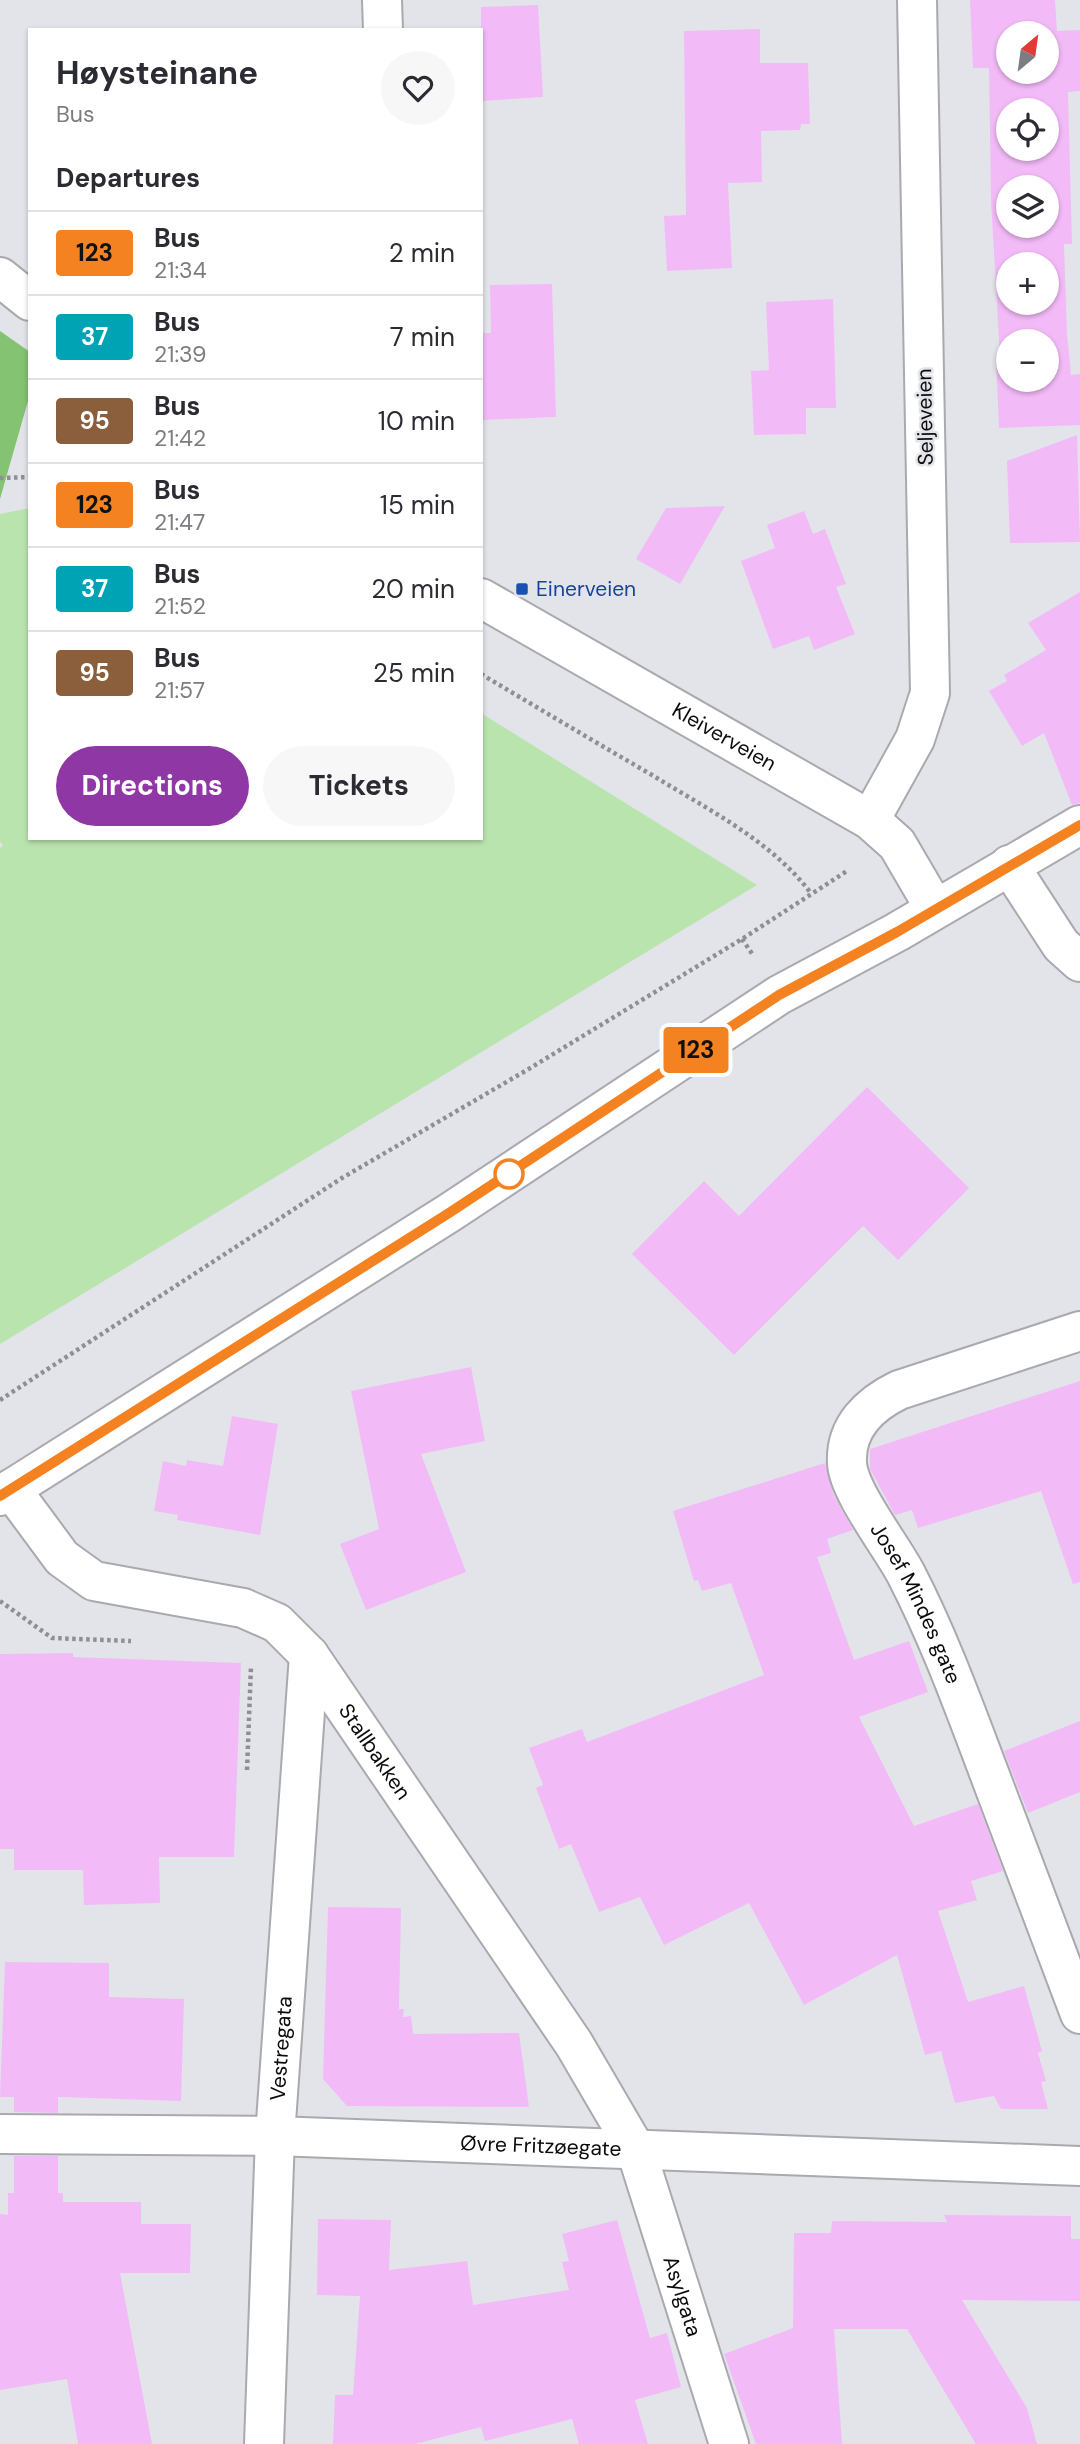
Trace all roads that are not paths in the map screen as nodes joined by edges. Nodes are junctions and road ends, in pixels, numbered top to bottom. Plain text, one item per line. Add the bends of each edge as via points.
1 (382, 0) edge
2 (917, 0) edge
3 (383, 28) edge
4 (0, 277) edge
5 (28, 299) edge
6 (483, 599) edge
7 (870, 820) junction
8 (1080, 825) edge
9 (1009, 865) junction
10 (935, 909) junction
11 (1080, 962) edge
12 (1080, 1331) edge
13 (5, 1492) edge
14 (309, 1655) junction
15 (1080, 2014) edge
16 (0, 2134) edge
17 (275, 2136) junction
18 (636, 2150) junction
19 (1080, 2166) edge
20 (723, 2440) edge
21 (264, 2444) edge

1 - 3 street
2 - 7 street, Seljeveien via 930,693 915,739
4 - 5 street
6 - 7 street, Kleiverveien
7 - 10 street, Kleiverveien via 897,844
8 - 9 street
9 - 10 street
9 - 11 street via 1060,945
10 - 13 street via 779,995 449,1213
12 - 15 street, Josef Mindes gate via 899,1390 873,1403 859,1420 846,1464 939,1644
13 - 14 street, Stallbakken via 62,1558 94,1581 243,1608 277,1623
14 - 17 street, Vestregata
14 - 18 street, Stallbakken via 574,2044
16 - 17 street, Øvre Fritzøegate
17 - 18 street, Øvre Fritzøegate
17 - 21 street, Vestregata
18 - 19 street, Øvre Fritzøegate
18 - 20 street, Asylgata

